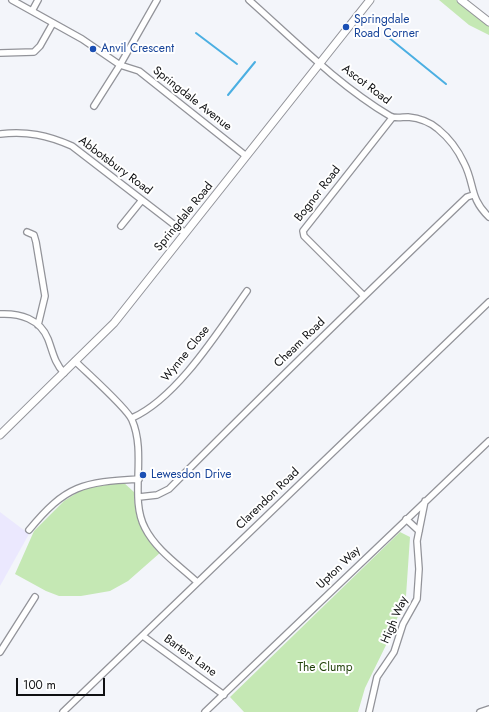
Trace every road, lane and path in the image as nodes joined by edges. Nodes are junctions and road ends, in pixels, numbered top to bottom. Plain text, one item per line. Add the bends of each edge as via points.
1 (12, 0) edge
2 (38, 0) edge
3 (157, 0) edge
4 (249, 0) edge
5 (370, 0) edge
6 (461, 0) edge
7 (32, 11) junction
8 (489, 22) edge
9 (53, 23) junction
10 (0, 53) edge
11 (320, 63) junction
12 (120, 65) junction
13 (94, 106) dead end
14 (392, 118) junction
15 (0, 134) edge
16 (246, 156) junction
17 (473, 195) junction
18 (142, 200) junction
19 (489, 217) edge
20 (121, 226) dead end
21 (27, 232) dead end
22 (185, 233) junction
23 (247, 291) dead end
24 (364, 296) junction
25 (489, 302) edge
26 (0, 314) edge
27 (38, 325) junction
28 (76, 361) junction
29 (64, 373) junction
30 (132, 418) junction
31 (0, 435) edge
32 (489, 441) edge
33 (139, 478) junction
34 (139, 497) junction
35 (425, 501) junction
36 (406, 519) junction
37 (29, 530) dead end
38 (419, 531) junction
39 (197, 582) junction
40 (35, 597) dead end
41 (143, 636) junction
42 (0, 652) edge
43 (224, 695) junction
44 (489, 709) edge
45 (63, 712) edge
46 (205, 712) edge
47 (369, 712) edge
48 (480, 712) edge

1 - 7 street, Springdale Avenue
2 - 7 street
3 - 12 street
4 - 11 street
5 - 11 street, Springdale Road
6 - 8 street
7 - 9 street, Springdale Avenue
9 - 10 street via 34,52
9 - 12 street, Springdale Avenue
11 - 14 street, Ascot Road
11 - 16 street, Springdale Road
12 - 13 street
12 - 16 street, Springdale Avenue via 139,71
14 - 17 street, Ascot Road via 423,120 437,128 464,163
14 - 24 street, Bognor Road via 303,231 304,236
15 - 18 street, Abbotsbury Road via 34,133 72,146
16 - 22 street, Springdale Road
17 - 19 street, Ascot Road via 479,208
17 - 24 street, Cheam Road via 467,197
18 - 20 street
18 - 22 street, Abbotsbury Road
21 - 27 street via 34,235 36,242 45,296
22 - 28 street, Springdale Road via 114,323
23 - 30 street, Wynne Close via 215,337 169,393
24 - 34 street, Cheam Road via 169,489 158,496
25 - 39 street, Clarendon Road
26 - 27 street via 20,314
27 - 29 street via 45,332 54,360
28 - 29 street, Springdale Road
28 - 30 street
29 - 31 street, Springdale Road
30 - 33 street via 139,446
32 - 35 street, Upton Way
33 - 34 street
33 - 37 street via 101,481 76,488 49,508
34 - 39 street via 140,516 145,528 157,545
35 - 36 street, Upton Way
35 - 38 street, High Way
36 - 38 street
36 - 43 street, Upton Way
38 - 47 street, High Way via 417,599 403,624 394,652 377,678
39 - 41 street, Clarendon Road
40 - 42 street
41 - 43 street, Barters Lane
41 - 45 street, Clarendon Road
43 - 46 street, Upton Way
44 - 48 street

